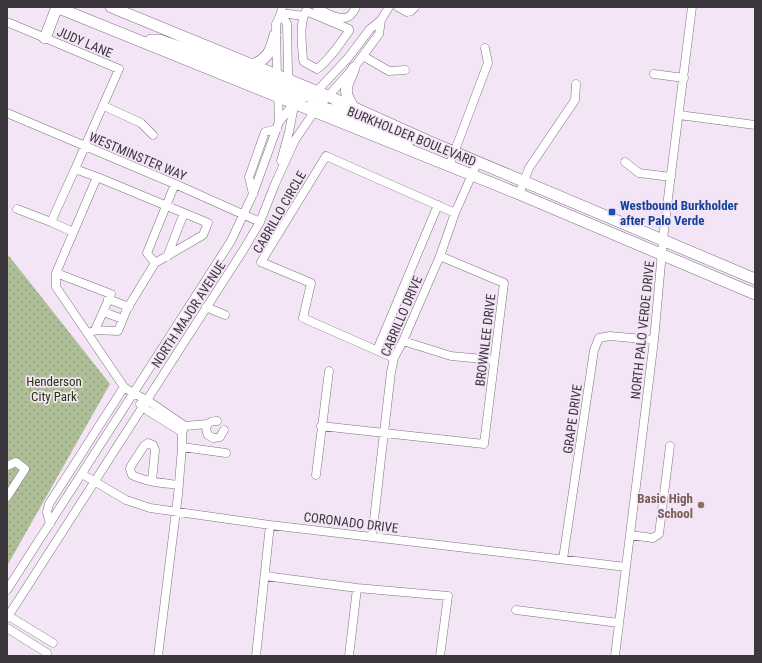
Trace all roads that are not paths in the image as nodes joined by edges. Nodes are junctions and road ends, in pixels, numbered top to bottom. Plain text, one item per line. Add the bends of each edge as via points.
1 (57, 7) edge
2 (111, 7) edge
3 (317, 7) edge
4 (356, 7) edge
5 (389, 7) edge
6 (398, 7) edge
7 (415, 7) edge
8 (692, 7) edge
9 (281, 10) edge
10 (304, 16) junction
11 (381, 20) junction
12 (7, 22) edge
13 (281, 35) junction
14 (302, 35) junction
15 (45, 38) junction
16 (136, 39) junction
17 (485, 48) dead end
18 (334, 50) junction
19 (363, 56) junction
20 (350, 63) junction
21 (252, 65) junction
22 (405, 70) dead end
23 (654, 74) dead end
24 (684, 78) junction
25 (277, 80) junction
26 (576, 84) dead end
27 (290, 85) junction
28 (312, 94) junction
29 (328, 96) junction
30 (279, 98) junction
31 (294, 103) junction
32 (104, 106) junction
33 (355, 108) junction
34 (316, 109) junction
35 (7, 113) edge
36 (679, 116) junction
37 (278, 125) junction
38 (755, 125) edge
39 (153, 135) dead end
40 (428, 141) junction
41 (85, 147) junction
42 (455, 152) junction
43 (478, 161) junction
44 (625, 162) dead end
45 (449, 166) junction
46 (75, 169) junction
47 (472, 176) junction
48 (96, 177) junction
49 (671, 177) junction
50 (524, 180) junction
51 (175, 184) junction
52 (275, 184) junction
53 (519, 194) junction
54 (438, 205) junction
55 (166, 206) junction
56 (17, 209) dead end
57 (184, 213) junction
58 (455, 213) junction
59 (244, 214) junction
60 (51, 222) junction
61 (260, 222) junction
62 (73, 232) junction
63 (663, 241) junction
64 (662, 255) junction
65 (440, 256) junction
66 (167, 257) junction
67 (154, 263) junction
68 (56, 272) junction
69 (755, 279) edge
70 (755, 294) edge
71 (108, 299) junction
72 (129, 307) junction
73 (206, 308) junction
74 (103, 312) junction
75 (225, 315) dead end
76 (123, 319) junction
77 (91, 332) junction
78 (654, 340) junction
79 (404, 341) junction
80 (378, 350) junction
81 (394, 358) junction
82 (494, 360) junction
83 (329, 371) dead end
84 (124, 387) junction
85 (133, 393) junction
86 (147, 400) junction
87 (142, 407) junction
88 (167, 419) junction
89 (217, 421) dead end
90 (207, 424) junction
91 (321, 426) junction
92 (184, 429) junction
93 (224, 430) dead end
94 (384, 434) junction
95 (216, 438) junction
96 (670, 446) dead end
97 (182, 448) junction
98 (215, 452) junction
99 (226, 453) dead end
100 (7, 466) edge
101 (82, 474) junction
102 (316, 475) dead end
103 (152, 481) junction
104 (95, 482) junction
105 (179, 484) junction
106 (7, 497) edge
107 (176, 512) junction
108 (50, 524) junction
109 (270, 525) junction
110 (630, 535) junction
111 (372, 537) junction
112 (563, 559) junction
113 (626, 567) junction
114 (265, 576) junction
115 (357, 588) junction
116 (7, 590) edge
117 (516, 610) dead end
118 (8, 616) edge
119 (618, 623) junction
120 (7, 628) edge
121 (38, 633) junction
122 (32, 643) junction
123 (53, 643) dead end
124 (47, 653) dead end
125 (158, 656) edge
126 (256, 656) edge
127 (349, 656) edge
128 (440, 656) edge
129 (615, 656) edge

1 - 15 main road
1 - 16 main road
2 - 21 main road
3 - 4 street via 344,18 350,16
5 - 11 street, NORTH MAJOR AVENUE
6 - 7 street via 408,12
8 - 24 street, NORTH PALO VERDE DRIVE
9 - 10 street
9 - 13 street via 276,24
10 - 14 street
10 - 18 street via 306,10 347,28 348,32
11 - 19 street, NORTH MAJOR AVENUE via 379,34
11 - 20 street, NORTH MAJOR AVENUE via 370,29
12 - 15 street, JUDY LANE
13 - 14 street
13 - 21 main road via 267,56
13 - 25 street
13 - 27 street
14 - 18 street via 304,62 317,69
15 - 32 street, JUDY LANE via 119,69
16 - 25 main road via 159,40
16 - 30 main road
17 - 42 street via 488,64
18 - 20 street
19 - 20 street, NORTH MAJOR AVENUE
19 - 22 street via 389,71
20 - 28 street, NORTH MAJOR AVENUE
20 - 29 street, NORTH MAJOR AVENUE
20 - 33 main road via 346,91 347,98
21 - 25 main road
23 - 24 street
24 - 36 street, NORTH PALO VERDE DRIVE
25 - 27 main road
25 - 30 street
26 - 50 street via 575,100 528,168
27 - 28 main road
27 - 31 street
28 - 29 main road
28 - 31 street, NORTH MAJOR AVENUE
29 - 33 main road, BURKHOLDER BOULEVARD
29 - 34 street, NORTH MAJOR AVENUE
30 - 31 main road
30 - 37 street
31 - 34 main road
31 - 37 street, NORTH MAJOR AVENUE
31 - 52 street
32 - 39 street via 141,123
32 - 41 street, JUDY LANE
33 - 40 main road, BURKHOLDER BOULEVARD
34 - 40 main road via 338,111 408,139
34 - 45 main road, BURKHOLDER BOULEVARD
34 - 52 street, NORTH MAJOR AVENUE via 295,140
35 - 41 street, WESTMINSTER WAY
36 - 38 street
36 - 49 street, NORTH PALO VERDE DRIVE
37 - 59 street, NORTH MAJOR AVENUE
40 - 42 main road, BURKHOLDER BOULEVARD
41 - 46 street, JUDY LANE
41 - 51 street, WESTMINSTER WAY
42 - 43 main road, BURKHOLDER BOULEVARD
42 - 45 street
43 - 47 street, CABRILLO DRIVE
43 - 50 main road, BURKHOLDER BOULEVARD
44 - 49 street via 639,173
45 - 47 main road, BURKHOLDER BOULEVARD
46 - 48 street
46 - 60 street, JUDY LANE
47 - 53 main road, BURKHOLDER BOULEVARD
47 - 58 street, CABRILLO DRIVE
48 - 55 street
48 - 62 street
49 - 63 street, NORTH PALO VERDE DRIVE
50 - 53 street
50 - 63 main road, BURKHOLDER BOULEVARD
51 - 55 street
51 - 59 street, WESTMINSTER WAY
52 - 61 street, NORTH MAJOR AVENUE
53 - 64 main road, BURKHOLDER BOULEVARD
54 - 58 street, CABRILLO CIRCLE
54 - 80 street
54 - 80 street, CABRILLO CIRCLE via 326,156 261,262 311,283 304,318
55 - 57 street
55 - 67 street via 146,253
56 - 60 street
57 - 66 street
57 - 66 street via 208,223 203,235
58 - 65 street, CABRILLO DRIVE
59 - 61 street, WESTMINSTER WAY
59 - 85 street, NORTH MAJOR AVENUE via 231,241
60 - 62 street
61 - 73 street, NORTH MAJOR AVENUE
62 - 68 street
63 - 64 street, NORTH PALO VERDE DRIVE
63 - 69 main road, BURKHOLDER BOULEVARD
64 - 70 main road, BURKHOLDER BOULEVARD
64 - 78 street, NORTH PALO VERDE DRIVE
65 - 79 street, CABRILLO DRIVE
65 - 82 street, BROWNLEE DRIVE via 504,283
66 - 67 street
67 - 72 street
68 - 71 street via 111,294
68 - 77 street via 58,292
71 - 72 street
71 - 74 street
72 - 76 street
73 - 75 street
73 - 86 street, NORTH MAJOR AVENUE
74 - 76 street
74 - 77 street
76 - 77 street via 118,331
77 - 84 street
78 - 110 street, NORTH PALO VERDE DRIVE
78 - 112 street, GRAPE DRIVE via 610,336 599,338 596,344
79 - 81 street, CABRILLO DRIVE
79 - 82 street via 451,356
80 - 81 street, CABRILLO CIRCLE
81 - 94 street, CABRILLO DRIVE
82 - 94 street, BROWNLEE DRIVE via 484,444
83 - 91 street
84 - 85 street
84 - 108 street via 49,504 47,512
85 - 86 street
85 - 87 street
85 - 101 street, NORTH MAJOR AVENUE
86 - 87 street, NORTH MAJOR AVENUE
86 - 88 street
87 - 88 street
87 - 104 street, NORTH MAJOR AVENUE
88 - 92 street
89 - 90 street
90 - 92 street
90 - 95 street via 208,435
91 - 94 street
91 - 102 street
92 - 97 street
93 - 95 street via 222,436
94 - 111 street, CABRILLO DRIVE
95 - 98 street
96 - 110 street via 659,534 653,538
97 - 98 street
97 - 105 street
98 - 99 street
100 - 106 street via 16,462 25,469
101 - 104 street, CORONADO DRIVE
101 - 108 street, NORTH MAJOR AVENUE
103 - 103 street via 132,475 130,469 148,443 153,445 155,450
103 - 105 street
104 - 107 street, CORONADO DRIVE via 126,500 150,508
104 - 118 street, NORTH MAJOR AVENUE
105 - 107 street
107 - 109 street, CORONADO DRIVE
107 - 125 street
108 - 116 street, NORTH MAJOR AVENUE
109 - 111 street, CORONADO DRIVE
109 - 114 street
110 - 113 street, NORTH PALO VERDE DRIVE
111 - 112 street, CORONADO DRIVE
112 - 113 street, CORONADO DRIVE
113 - 119 street, NORTH PALO VERDE DRIVE
114 - 115 street
114 - 126 street
115 - 127 street
115 - 128 street via 448,596
117 - 119 street
118 - 121 street
119 - 129 street, NORTH PALO VERDE DRIVE
120 - 122 street
121 - 122 street
121 - 123 street
122 - 124 street

